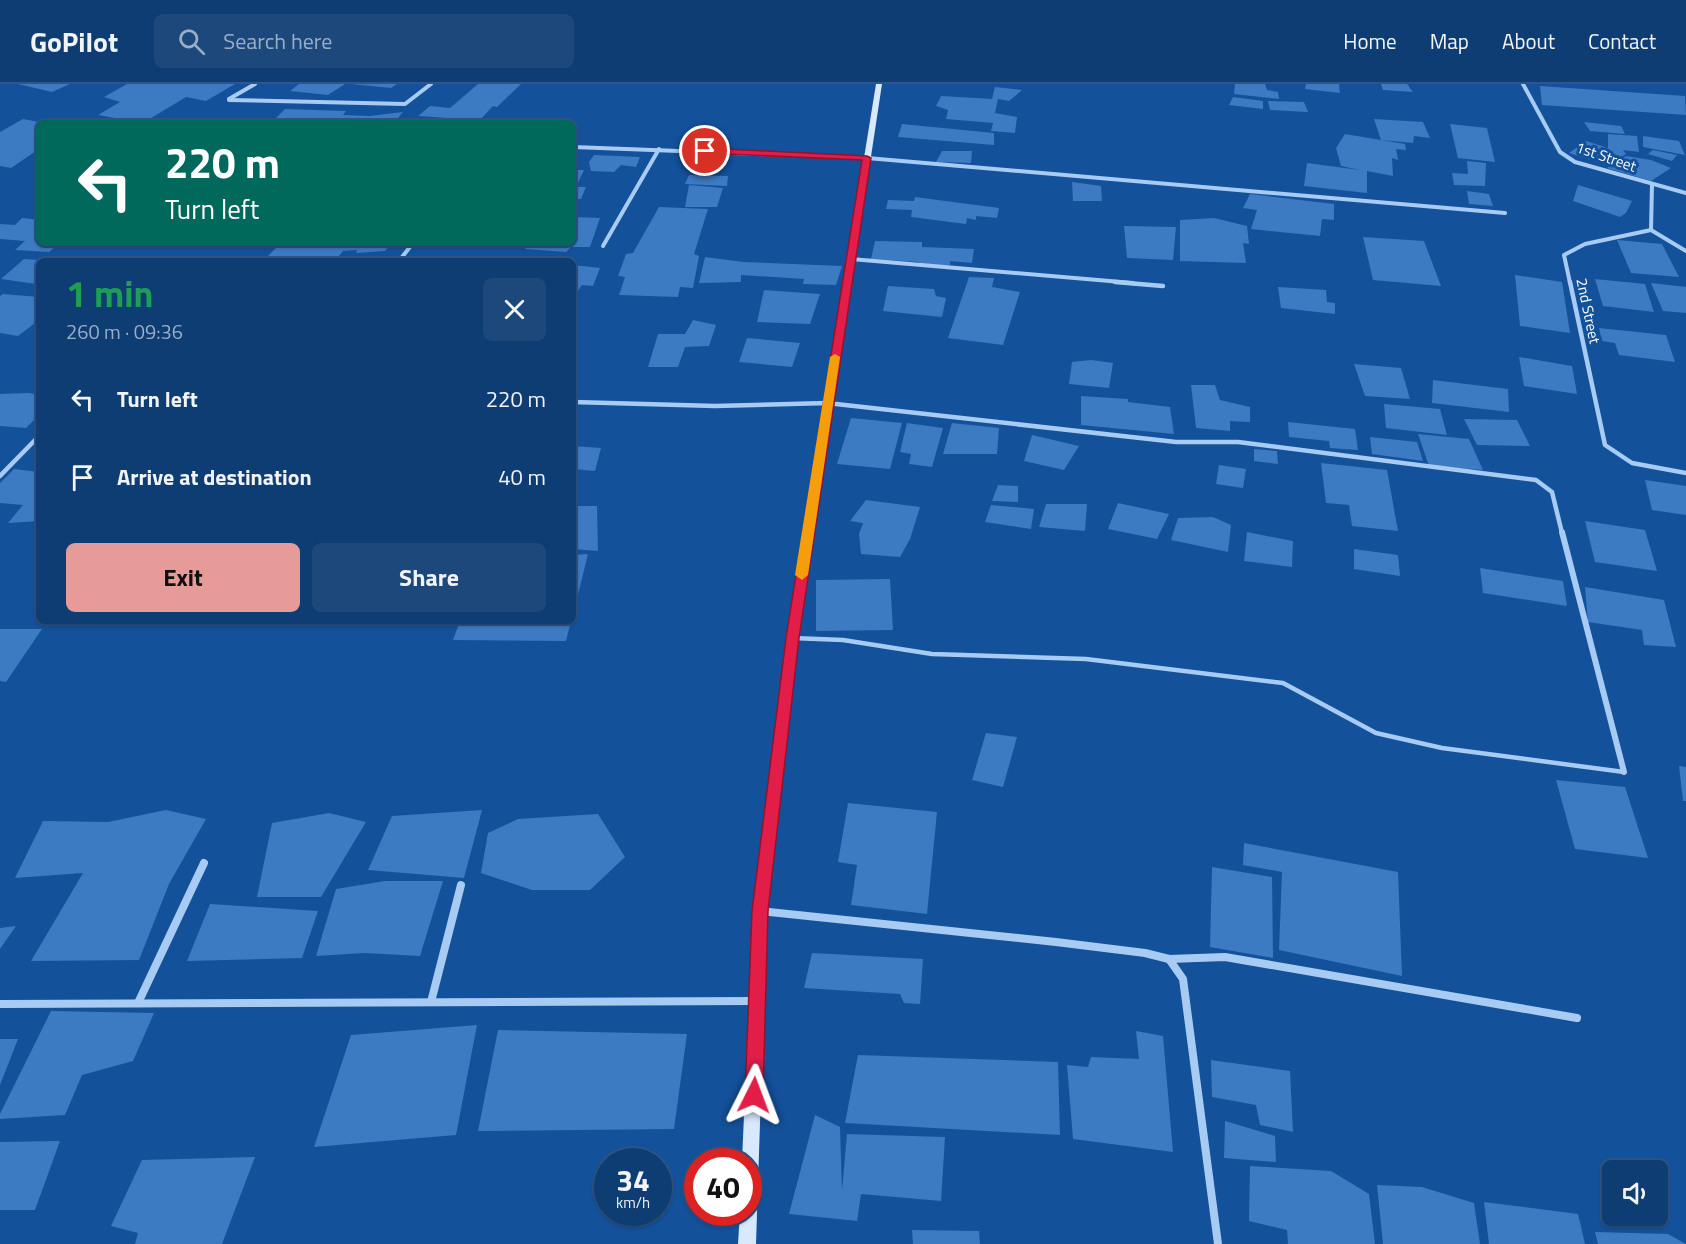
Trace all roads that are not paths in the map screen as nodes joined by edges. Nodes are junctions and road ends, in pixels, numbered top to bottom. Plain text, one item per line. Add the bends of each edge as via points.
1 (255, 84) edge
2 (431, 84) edge
3 (879, 84) edge
4 (1523, 84) edge
5 (576, 147) edge
6 (659, 149) junction
7 (867, 158) junction
8 (1652, 184) junction
9 (1686, 193) edge
10 (1505, 213) dead end
11 (1651, 230) junction
12 (411, 246) edge
13 (603, 246) dead end
14 (1686, 252) edge
15 (401, 258) edge
16 (850, 260) junction
17 (1163, 286) dead end
18 (576, 402) edge
19 (827, 403) junction
20 (36, 439) edge
21 (1686, 473) edge
22 (0, 476) edge
23 (792, 638) junction
24 (1624, 772) joint
25 (204, 863) dead end
26 (461, 885) dead end
27 (760, 911) junction
28 (1169, 959) junction
29 (758, 1001) junction
30 (431, 1002) junction
31 (138, 1003) junction
32 (0, 1004) edge
33 (1577, 1017) dead end
34 (747, 1244) edge
35 (1218, 1244) edge

1 - 2 street via 229,100 405,104
3 - 7 street
4 - 8 street, 1st Street via 1560,152 1575,162
5 - 6 street
6 - 7 street
6 - 13 street
7 - 10 street
7 - 16 street
8 - 9 street, 1st Street
8 - 11 street
11 - 14 street
11 - 21 street, 2nd Street via 1585,244 1564,255 1605,445 1616,457 1641,468
12 - 15 street
16 - 17 street
16 - 19 street
18 - 19 street via 715,406
19 - 23 street
19 - 24 street via 1176,442 1238,442 1536,480 1552,492
20 - 22 street
23 - 24 lane via 843,640 932,654 1086,658 1283,683 1376,733 1442,748
23 - 27 street
25 - 31 street
26 - 30 street
27 - 28 street via 1056,942
27 - 29 street
28 - 33 street via 1225,957
28 - 35 street via 1183,979
29 - 30 street
29 - 34 street
30 - 31 street
31 - 32 street

